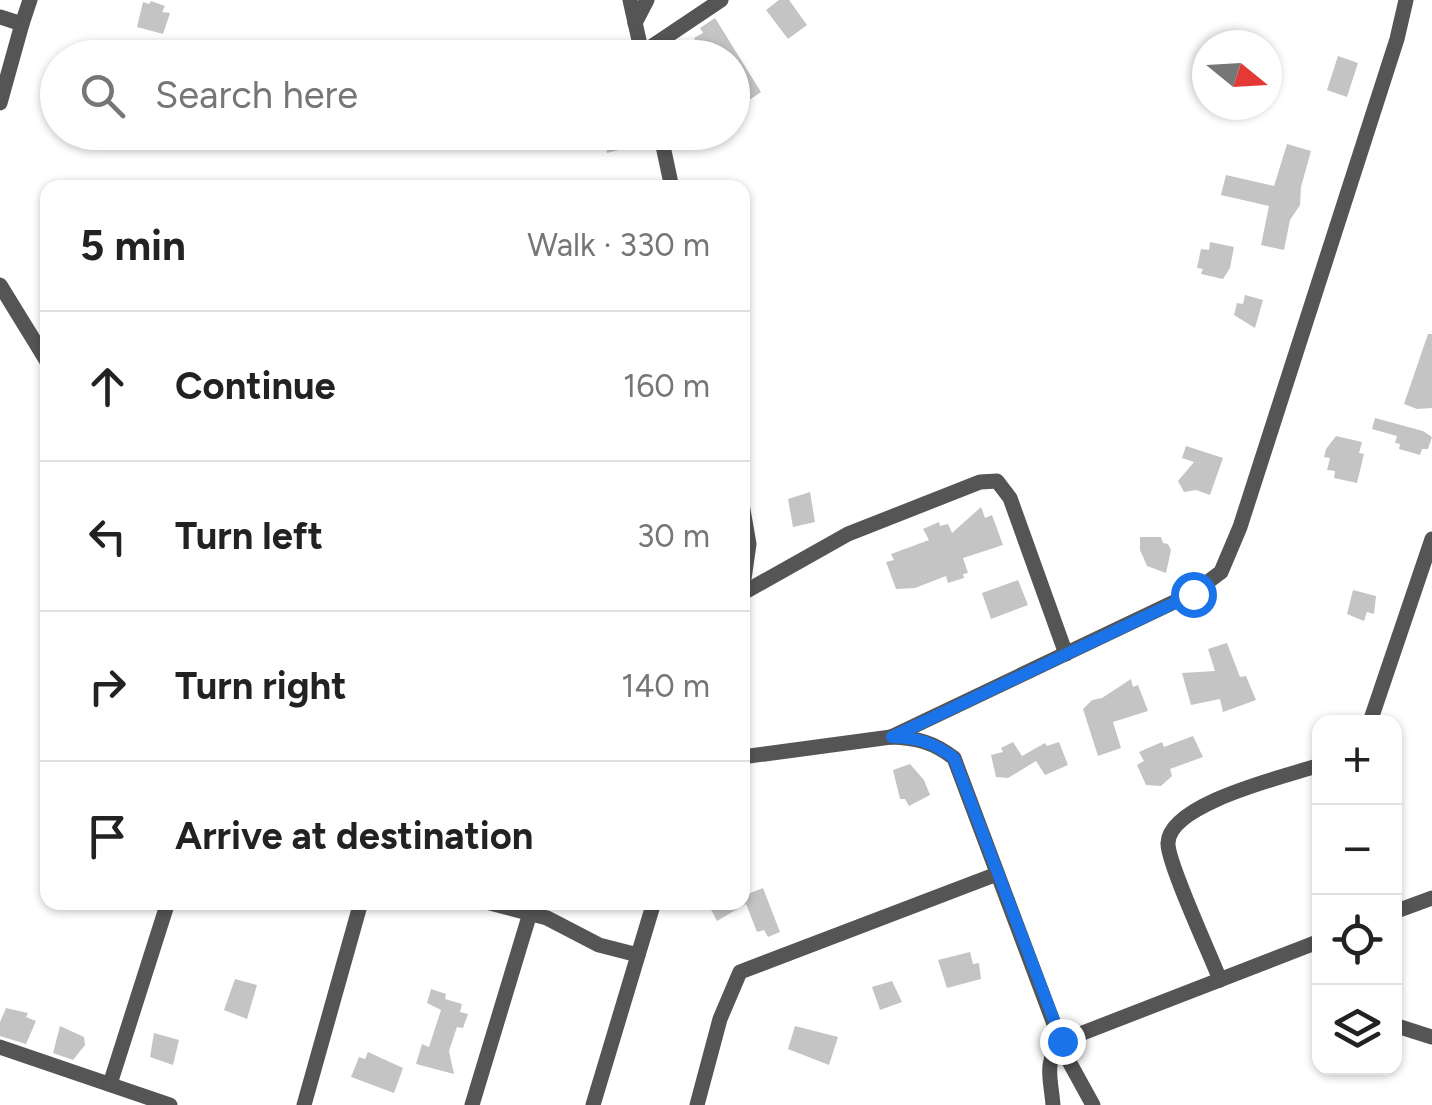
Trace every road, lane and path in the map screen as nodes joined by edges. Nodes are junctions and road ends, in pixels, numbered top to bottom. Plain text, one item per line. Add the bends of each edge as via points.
1 (30, 0) edge
2 (630, 0) edge
3 (647, 0) edge
4 (720, 0) edge
5 (1406, 0) edge
6 (0, 17) edge
7 (635, 22) junction
8 (22, 24) junction
9 (639, 40) edge
10 (664, 40) edge
11 (0, 103) edge
12 (664, 150) edge
13 (670, 180) edge
14 (0, 285) edge
15 (40, 349) edge
16 (1432, 539) edge
17 (750, 589) edge
18 (1066, 654) junction
19 (1372, 715) edge
20 (892, 737) junction
21 (750, 756) edge
22 (1312, 768) edge
23 (997, 874) junction
24 (1432, 898) edge
25 (1402, 909) edge
26 (165, 910) edge
27 (359, 910) edge
28 (518, 910) edge
29 (652, 910) edge
30 (530, 913) junction
31 (1312, 944) edge
32 (638, 955) junction
33 (1220, 980) junction
34 (1402, 1028) edge
35 (1432, 1038) edge
36 (1062, 1041) junction
37 (0, 1047) edge
38 (110, 1084) junction
39 (170, 1105) edge
40 (304, 1105) edge
41 (472, 1105) edge
42 (593, 1105) edge
43 (696, 1105) edge
44 (1053, 1105) edge
45 (1093, 1105) edge

1 - 8 street
2 - 7 street
3 - 7 street
4 - 10 street
5 - 18 street via 1221,572 1193,594
6 - 8 street
7 - 9 street
8 - 11 street
12 - 13 street
14 - 15 street
16 - 19 street
17 - 18 street via 848,534 997,481 1010,498
18 - 20 street
20 - 21 street
20 - 23 street via 926,741 954,758
22 - 33 street via 1199,806 1175,826 1168,842
23 - 36 street
23 - 43 street via 740,972
24 - 25 street
26 - 38 street
27 - 40 street
28 - 30 street
29 - 32 street
30 - 32 street
30 - 41 street
31 - 33 street
32 - 42 street
33 - 36 street
34 - 35 street
36 - 44 street via 1047,1075
36 - 45 street
37 - 38 street
38 - 39 street

